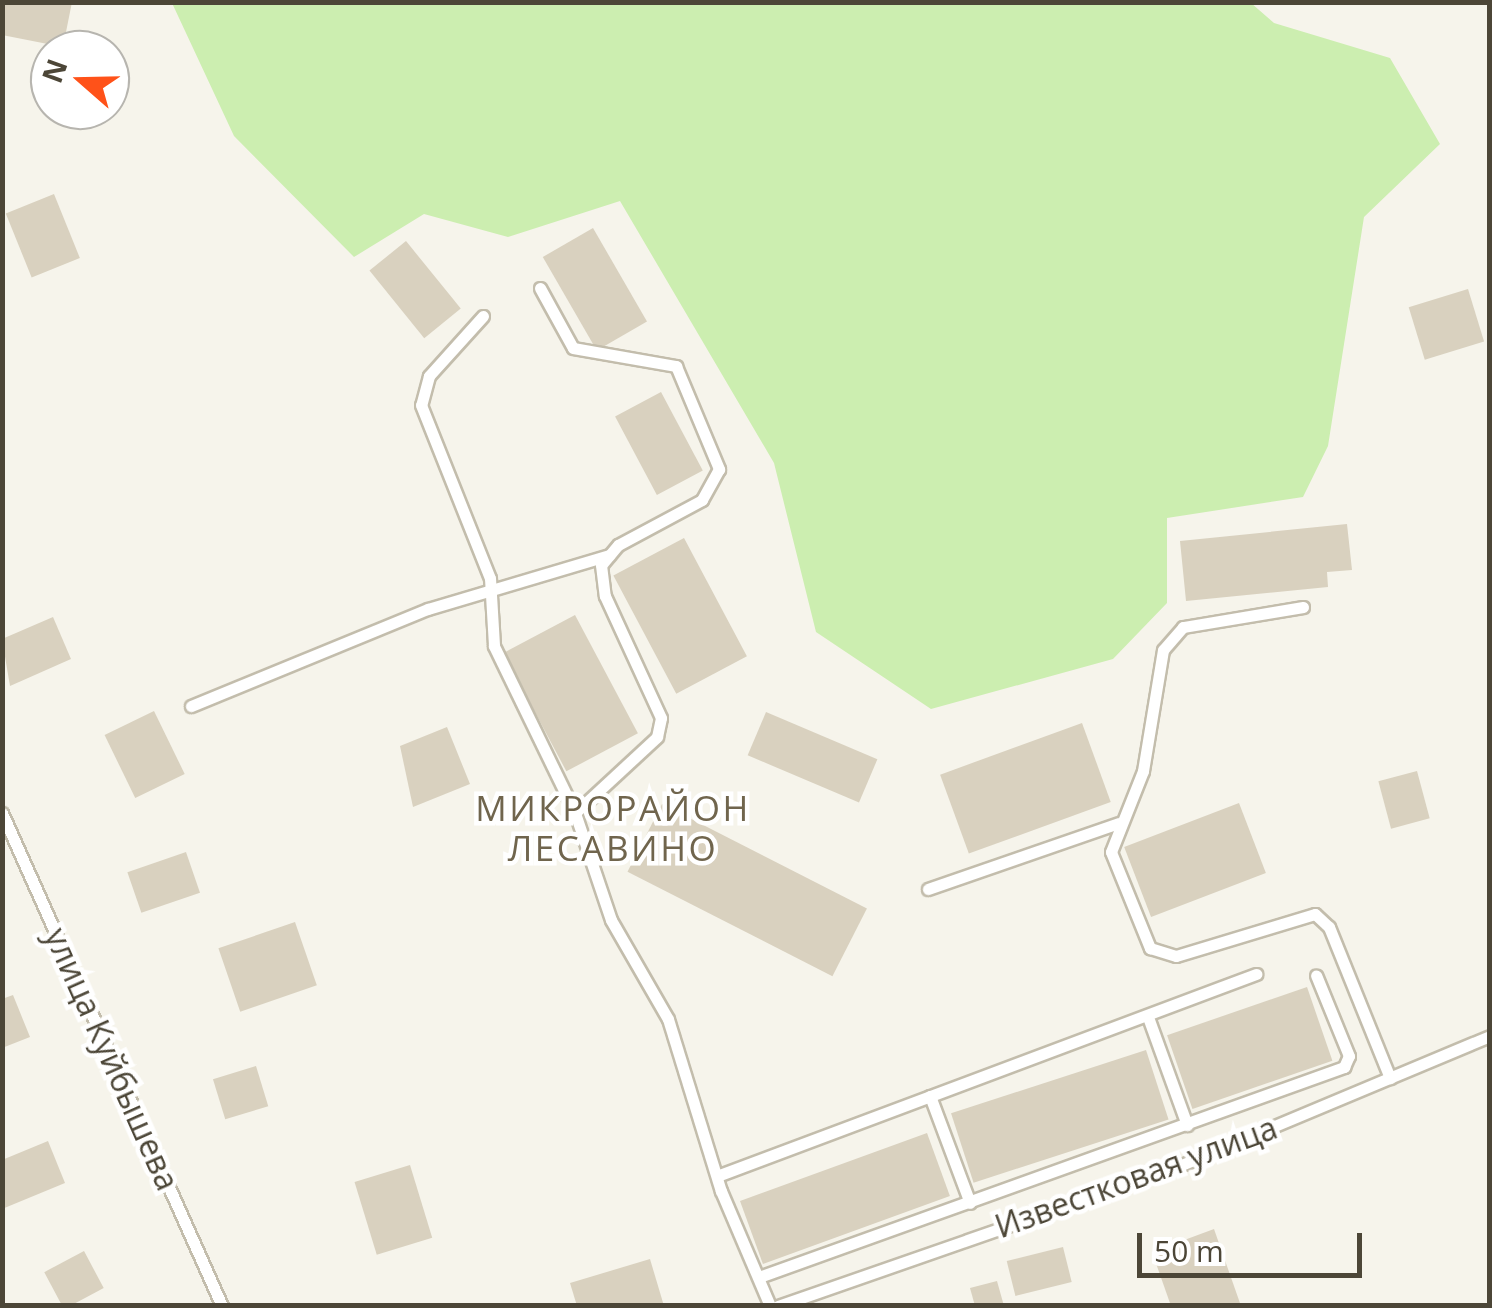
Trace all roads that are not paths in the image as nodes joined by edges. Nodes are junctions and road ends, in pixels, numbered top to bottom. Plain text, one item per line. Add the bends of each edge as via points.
1 (540, 288) dead end
2 (483, 316) dead end
3 (609, 554) junction
4 (492, 594) junction
5 (1303, 606) dead end
6 (191, 706) dead end
7 (2, 812) edge
8 (575, 813) junction
9 (1119, 823) junction
10 (928, 890) dead end
11 (1256, 974) dead end
12 (1316, 975) dead end
13 (1148, 1017) junction
14 (1490, 1036) edge
15 (1390, 1078) junction
16 (930, 1096) junction
17 (1187, 1125) junction
18 (717, 1176) junction
19 (970, 1202) junction
20 (759, 1277) junction
21 (222, 1306) edge
22 (770, 1306) edge
23 (778, 1306) edge

1 - 3 lane via 573,348 676,366 713,440 713,488
2 - 4 lane via 429,376 421,405
3 - 4 lane
3 - 8 lane via 605,596 661,718 657,737
4 - 6 lane via 428,609
4 - 8 lane via 494,646
5 - 9 lane via 1183,628 1163,650 1143,772
7 - 21 lane, улица Куйбышева
8 - 18 lane via 610,920 668,1020
9 - 10 lane
9 - 15 lane via 1111,852 1150,948 1176,956 1315,914 1329,927
11 - 13 lane
12 - 17 lane via 1349,1056 1344,1067
13 - 16 lane
13 - 17 lane
14 - 15 lane, Известковая улица
15 - 23 lane, Известковая улица via 1179,1166
16 - 18 lane
16 - 19 lane
17 - 19 lane
18 - 20 lane
19 - 20 lane
20 - 22 lane

